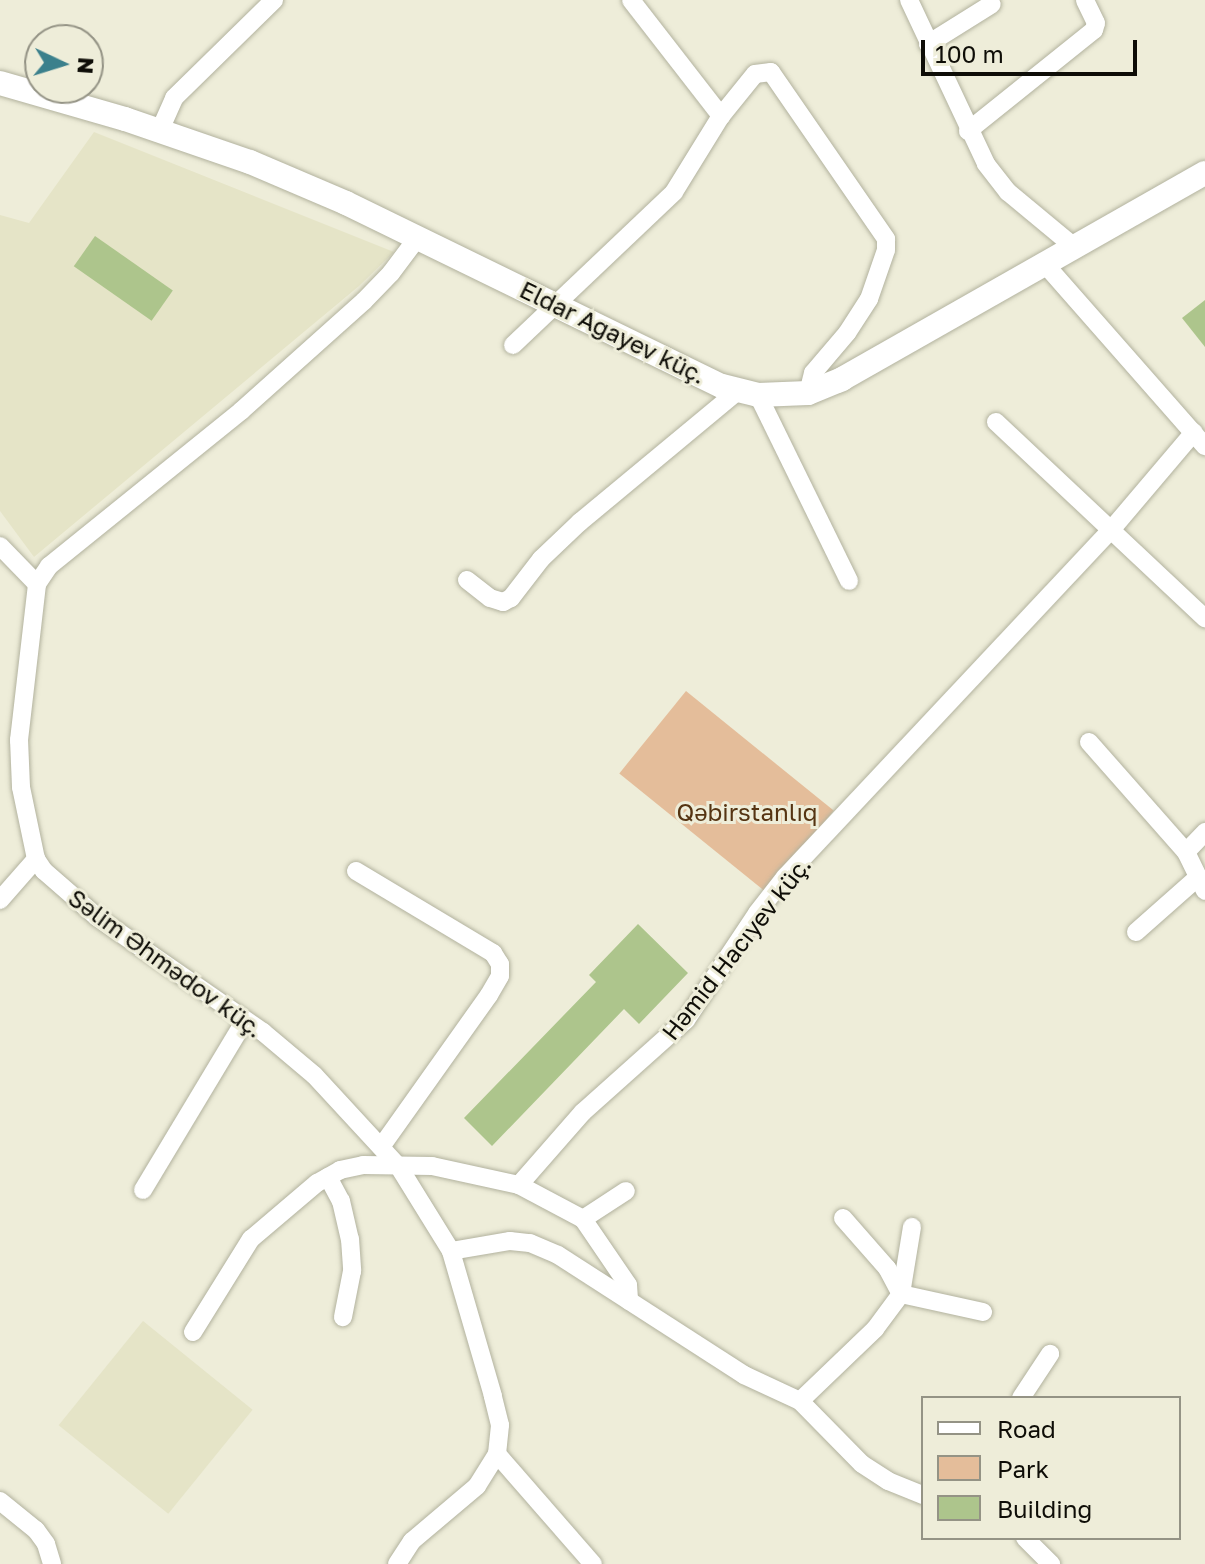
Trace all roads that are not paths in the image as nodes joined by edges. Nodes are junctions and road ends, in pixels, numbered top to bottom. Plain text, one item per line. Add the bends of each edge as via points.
1 (274, 0) edge
2 (909, 0) edge
3 (1085, 0) edge
4 (639, 3) edge
5 (992, 4) dead end
6 (928, 44) junction
7 (0, 83) edge
8 (24, 88) edge
9 (83, 104) edge
10 (721, 116) junction
11 (160, 130) junction
12 (968, 131) junction
13 (1205, 173) edge
14 (418, 237) junction
15 (1073, 246) junction
16 (1044, 263) junction
17 (556, 305) junction
18 (513, 345) dead end
19 (748, 393) junction
20 (808, 393) junction
21 (996, 422) dead end
22 (1199, 439) edge
23 (1111, 530) junction
24 (0, 546) edge
25 (467, 580) dead end
26 (849, 581) dead end
27 (37, 584) junction
28 (1205, 618) edge
29 (1089, 742) dead end
30 (0, 752) edge
31 (20, 758) junction
32 (1205, 832) edge
33 (1186, 852) junction
34 (36, 859) junction
35 (356, 871) dead end
36 (1201, 885) edge
37 (0, 900) edge
38 (1136, 932) dead end
39 (245, 1020) junction
40 (381, 1147) junction
41 (399, 1167) junction
42 (328, 1177) junction
43 (519, 1185) junction
44 (143, 1190) dead end
45 (626, 1191) dead end
46 (843, 1218) dead end
47 (583, 1219) junction
48 (912, 1227) dead end
49 (451, 1251) junction
50 (901, 1294) junction
51 (629, 1301) junction
52 (983, 1312) dead end
53 (343, 1317) dead end
54 (193, 1332) dead end
55 (1050, 1354) dead end
56 (1022, 1396) edge
57 (800, 1401) junction
58 (497, 1454) junction
59 (921, 1494) edge
60 (0, 1501) edge
61 (1027, 1540) edge
62 (52, 1564) edge
63 (397, 1564) edge
64 (593, 1564) edge
65 (1051, 1564) edge

1 - 11 street via 174,98
2 - 6 street
3 - 12 street via 1094,30
4 - 10 street
5 - 6 street
6 - 12 street
7 - 8 main road, Eldar Ağayev küç.
9 - 11 main road, Eldar Ağayev küç.
10 - 17 street via 674,192
10 - 20 street via 755,74 771,72 886,239 869,299 813,373
11 - 14 main road, Eldar Ağayev küç. via 250,162
12 - 15 street via 1008,192
13 - 15 main road, Eldar Ağayev küç.
14 - 17 main road, Eldar Ağayev küç.
14 - 27 street via 364,301 163,477 70,547
15 - 16 main road, Eldar Ağayev küç.
16 - 20 main road, Eldar Ağayev küç. via 842,379
16 - 22 street
17 - 18 street
17 - 19 main road, Eldar Ağayev küç.
19 - 20 main road, Eldar Ağayev küç.
19 - 25 street via 580,522 541,559 511,598 490,598
19 - 26 street
21 - 23 street
22 - 23 street, Həmid Hacıyev küç.
23 - 28 street
23 - 43 street, Həmid Hacıyev küç. via 785,877 686,1020 583,1112
24 - 27 street
27 - 31 street
29 - 33 street
30 - 31 street
31 - 34 street
32 - 33 street
33 - 36 street
34 - 37 street
34 - 39 street, Səlim Əhmədov küç. via 97,917
35 - 40 street via 493,953 500,964 500,976 489,995
36 - 38 street
39 - 40 street, Səlim Əhmədov küç. via 314,1075
39 - 44 street
40 - 41 street, Səlim Əhmədov küç.
41 - 42 street via 363,1165
41 - 43 street via 432,1166
41 - 49 street, Səlim Əhmədov küç.
42 - 53 street via 341,1201 350,1239 352,1271
42 - 54 street via 251,1239
43 - 47 street
45 - 47 street
46 - 50 street via 887,1268
47 - 51 street via 628,1285
48 - 50 street
49 - 51 street via 510,1241 530,1243
49 - 58 street, Səlim Əhmədov küç. via 500,1425
50 - 52 street
50 - 57 street via 875,1329
51 - 57 street via 744,1375
55 - 56 street
57 - 59 street via 862,1464
58 - 63 street via 477,1486 427,1526
58 - 64 street
60 - 62 street via 36,1530
61 - 65 street

